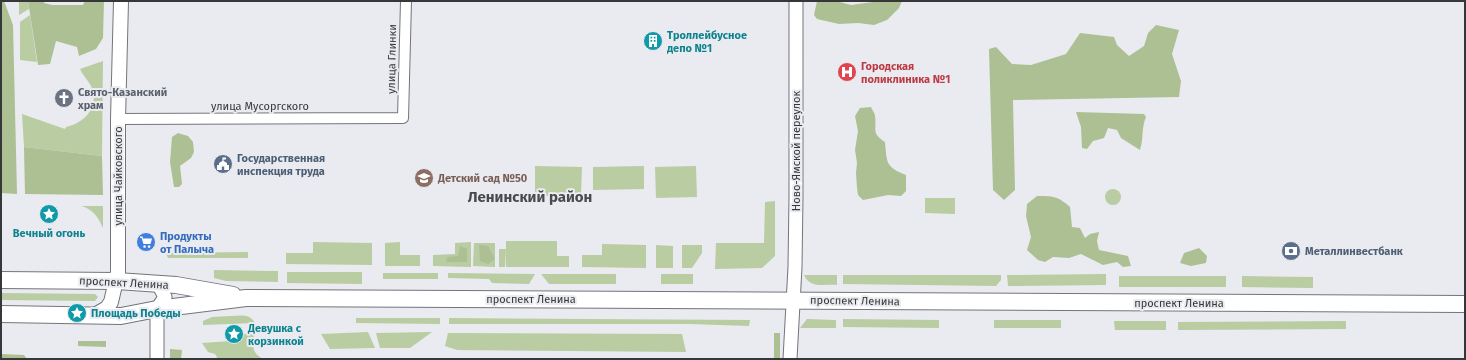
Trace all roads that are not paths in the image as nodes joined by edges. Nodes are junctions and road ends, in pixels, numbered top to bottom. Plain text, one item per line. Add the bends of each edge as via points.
1 (121, 1) edge
2 (406, 1) edge
3 (796, 1) edge
4 (403, 118) joint
5 (118, 119) junction
6 (1, 280) edge
7 (117, 281) junction
8 (158, 284) junction
9 (246, 298) junction
10 (793, 300) junction
11 (1465, 304) edge
12 (158, 309) junction
13 (1, 314) edge
14 (92, 316) junction
15 (157, 359) edge
16 (790, 359) edge

1 - 5 main road, улица Чайковского
2 - 4 street, улица Глинки
3 - 10 street, Ново-Ямской переулок
4 - 5 street, улица Мусоргского
5 - 7 main road, улица Чайковского
6 - 7 main road, проспект Ленина
7 - 8 main road, проспект Ленина
7 - 14 main road, улица Чайковского via 107,308
8 - 9 main road, проспект Ленина
8 - 12 street via 165,297
9 - 10 main road, проспект Ленина
9 - 12 main road, проспект Ленина
10 - 11 main road, проспект Ленина
10 - 16 street, Ново-Ямской переулок
12 - 14 main road, проспект Ленина via 121,316
12 - 15 street
13 - 14 main road, проспект Ленина

